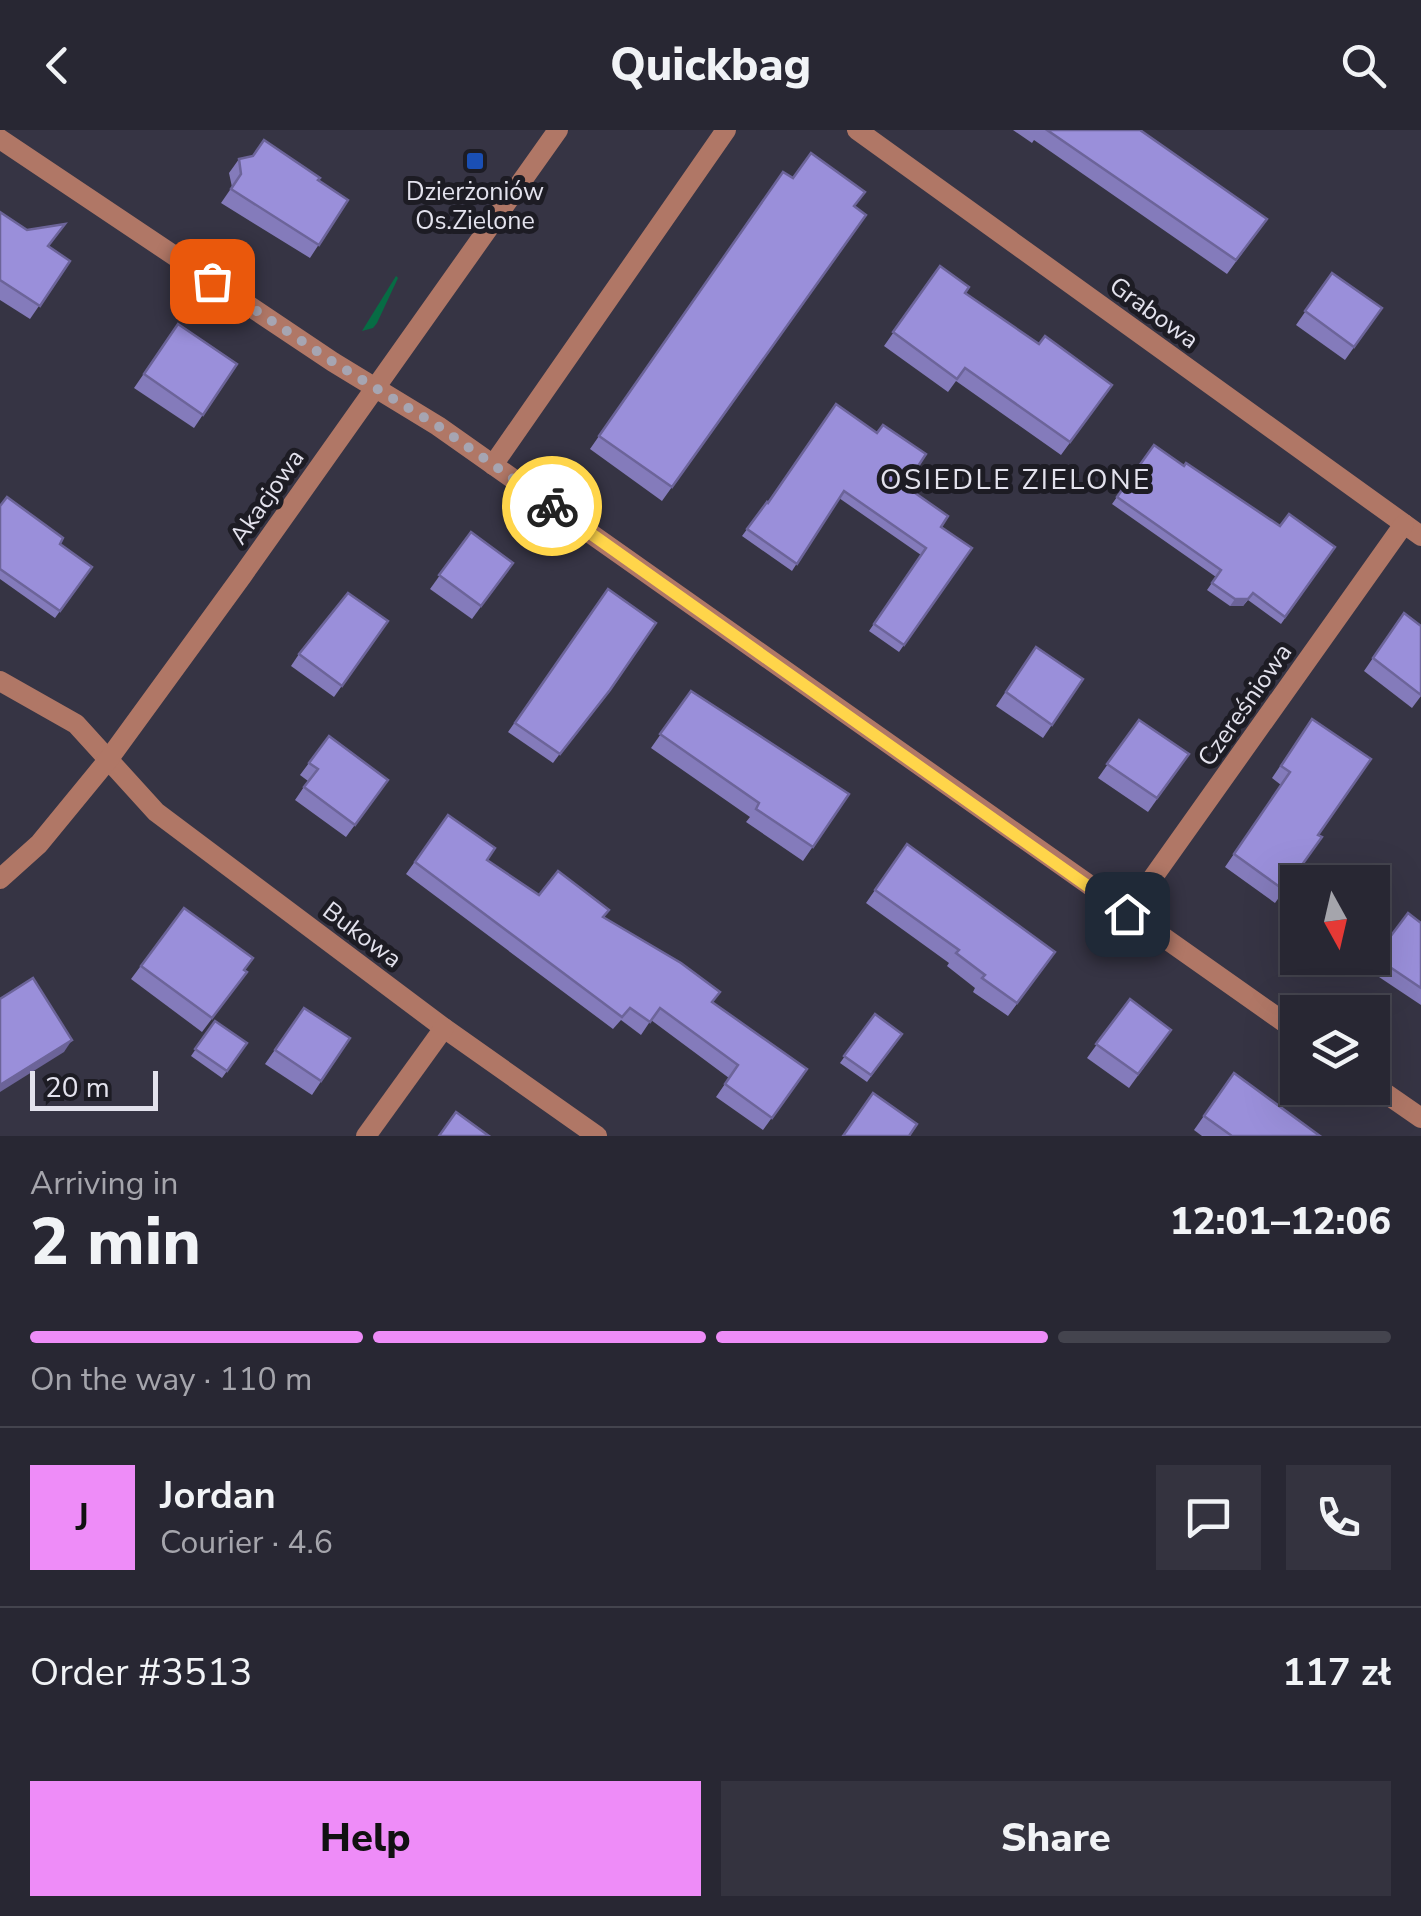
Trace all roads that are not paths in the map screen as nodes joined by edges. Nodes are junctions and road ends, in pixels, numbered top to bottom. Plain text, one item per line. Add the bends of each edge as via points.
1 (558, 130) edge
2 (726, 130) edge
3 (857, 130) edge
4 (0, 139) edge
5 (376, 387) junction
6 (494, 464) junction
7 (1412, 530) edge
8 (0, 681) edge
9 (108, 760) junction
10 (0, 879) edge
11 (1127, 914) junction
12 (1280, 1020) edge
13 (444, 1028) junction
14 (1390, 1096) edge
15 (1421, 1118) edge
16 (366, 1136) edge
17 (596, 1136) edge

1 - 5 street, Akacjowa
2 - 6 street
3 - 7 street, Grabowa
4 - 5 street
5 - 6 street
5 - 9 street, Akacjowa
6 - 11 street
7 - 11 street, Czereśniowa
8 - 9 street, Bukowa via 76,724
9 - 10 street, Akacjowa via 39,844
9 - 13 street, Bukowa via 156,812
11 - 12 street
13 - 16 street
13 - 17 street, Bukowa
14 - 15 street

